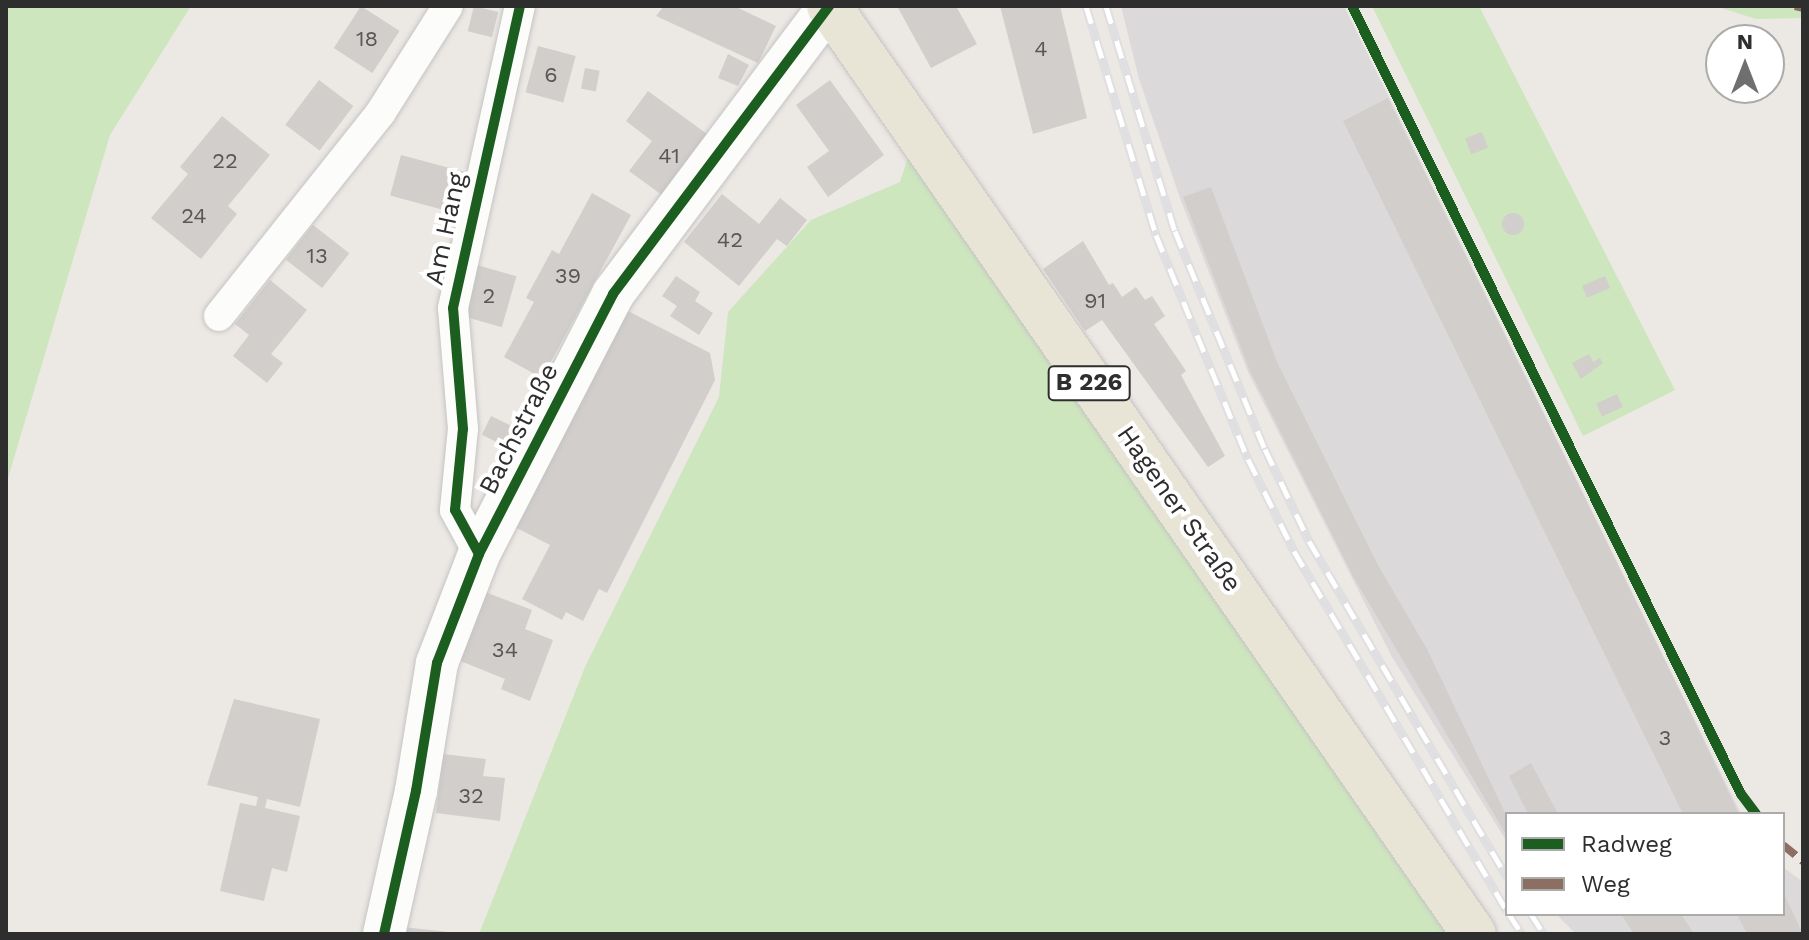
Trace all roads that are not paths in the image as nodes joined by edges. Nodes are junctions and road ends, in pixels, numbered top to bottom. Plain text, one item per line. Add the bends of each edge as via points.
1 (448, 6) edge
2 (520, 6) edge
3 (829, 6) edge
4 (219, 316) dead end
5 (479, 554) junction
6 (384, 934) edge
7 (1474, 934) edge

1 - 4 street via 381,112
2 - 5 street, Am Hang via 453,308 463,429 455,510
3 - 5 street, Bachstraße via 613,294
3 - 7 main road, Hagener Straße / B 226
5 - 6 street, Bachstraße via 437,663

